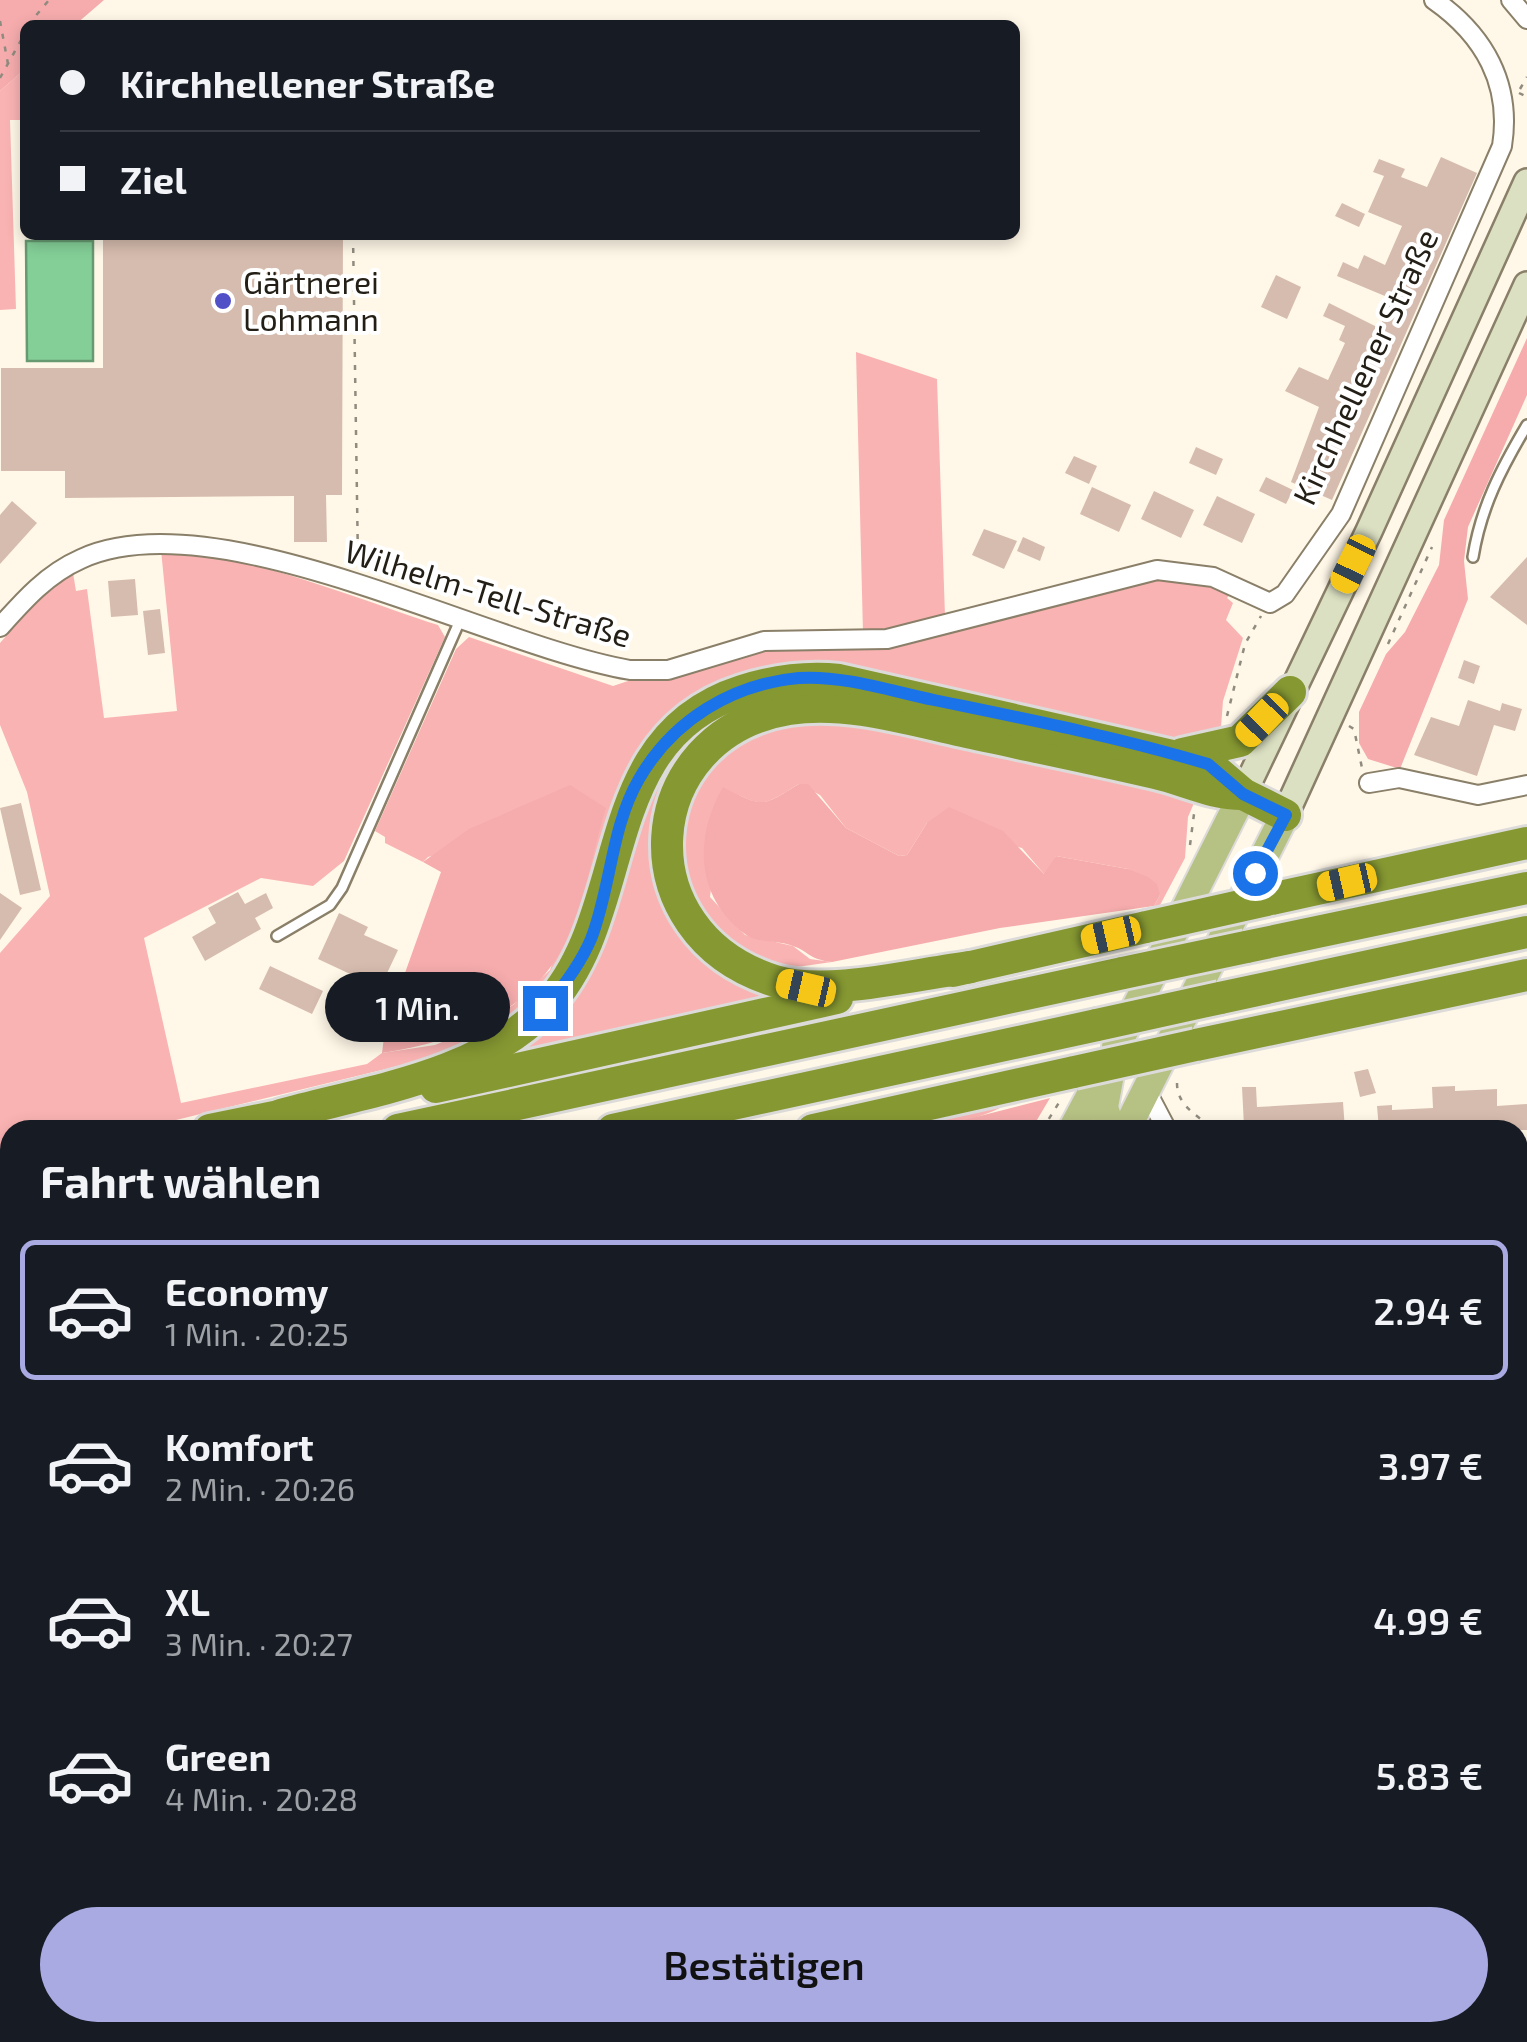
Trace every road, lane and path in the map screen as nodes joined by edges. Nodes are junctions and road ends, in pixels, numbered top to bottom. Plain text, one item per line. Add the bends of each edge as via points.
1 (48, 0) edge
2 (1434, 0) edge
3 (1512, 0) edge
4 (1527, 19) edge
5 (32, 20) edge
6 (0, 21) edge
7 (20, 43) edge
8 (8, 66) junction
9 (0, 78) edge
10 (1518, 92) dead end
11 (1527, 97) edge
12 (1527, 182) edge
13 (352, 240) edge
14 (1527, 285) edge
15 (1527, 426) edge
16 (1473, 557) dead end
17 (358, 585) junction
18 (1270, 603) junction
19 (462, 618) junction
20 (0, 626) edge
21 (1290, 692) junction
22 (1348, 726) dead end
23 (1231, 745) junction
24 (1177, 754) junction
25 (1369, 783) joint
26 (1527, 784) edge
27 (1206, 790) junction
28 (1243, 794) junction
29 (1286, 815) junction
30 (1527, 843) edge
31 (1189, 856) dead end
32 (1527, 888) edge
33 (1527, 932) edge
34 (278, 936) dead end
35 (971, 967) junction
36 (1527, 975) edge
37 (1094, 1063) junction
38 (1147, 1092) junction
39 (1188, 1110) dead end
40 (281, 1115) junction
41 (257, 1120) edge
42 (444, 1120) edge
43 (685, 1120) edge
44 (855, 1120) edge
45 (1050, 1120) edge
46 (1075, 1120) edge
47 (1113, 1120) edge
48 (1126, 1120) edge
49 (1161, 1120) edge
50 (1202, 1120) edge

1 - 5 path
2 - 18 street, Kirchhellener Straße via 1473,34 1496,72 1505,110 1502,146 1341,514 1285,594
3 - 4 street
6 - 8 path
7 - 8 path
8 - 9 path
10 - 11 path
12 - 21 main road
13 - 17 path
14 - 29 main road
15 - 16 lane via 1485,505
17 - 19 street, Wilhelm-Tell-Straße
17 - 20 street, Wilhelm-Tell-Straße via 184,542 133,544 59,570
18 - 19 street, Wilhelm-Tell-Straße via 1213,577 1158,570 888,639 764,641 652,671 606,666
18 - 23 path via 1245,644 1230,690 1225,734
19 - 34 lane via 342,888 330,905
21 - 23 highway
21 - 28 main road
22 - 25 path
23 - 24 highway
24 - 28 highway via 1220,770
24 - 40 highway via 839,680 797,678 726,696 669,739 636,783 592,937 545,1008 520,1031 430,1074
25 - 26 street via 1399,778 1478,794
27 - 28 highway
27 - 31 path via 1191,818
27 - 35 highway via 1143,770 824,707 766,714 699,758 676,798 666,848 679,906 717,952 806,988
28 - 29 highway
28 - 37 main road
29 - 38 main road
30 - 35 highway, bridge
32 - 42 highway, bridge
33 - 37 highway, bridge via 1220,998
35 - 40 highway via 565,1060
36 - 37 highway, bridge
37 - 43 highway
37 - 44 highway
37 - 45 path
37 - 46 main road
37 - 47 main road
38 - 48 main road
38 - 49 street
39 - 50 path
40 - 41 highway

